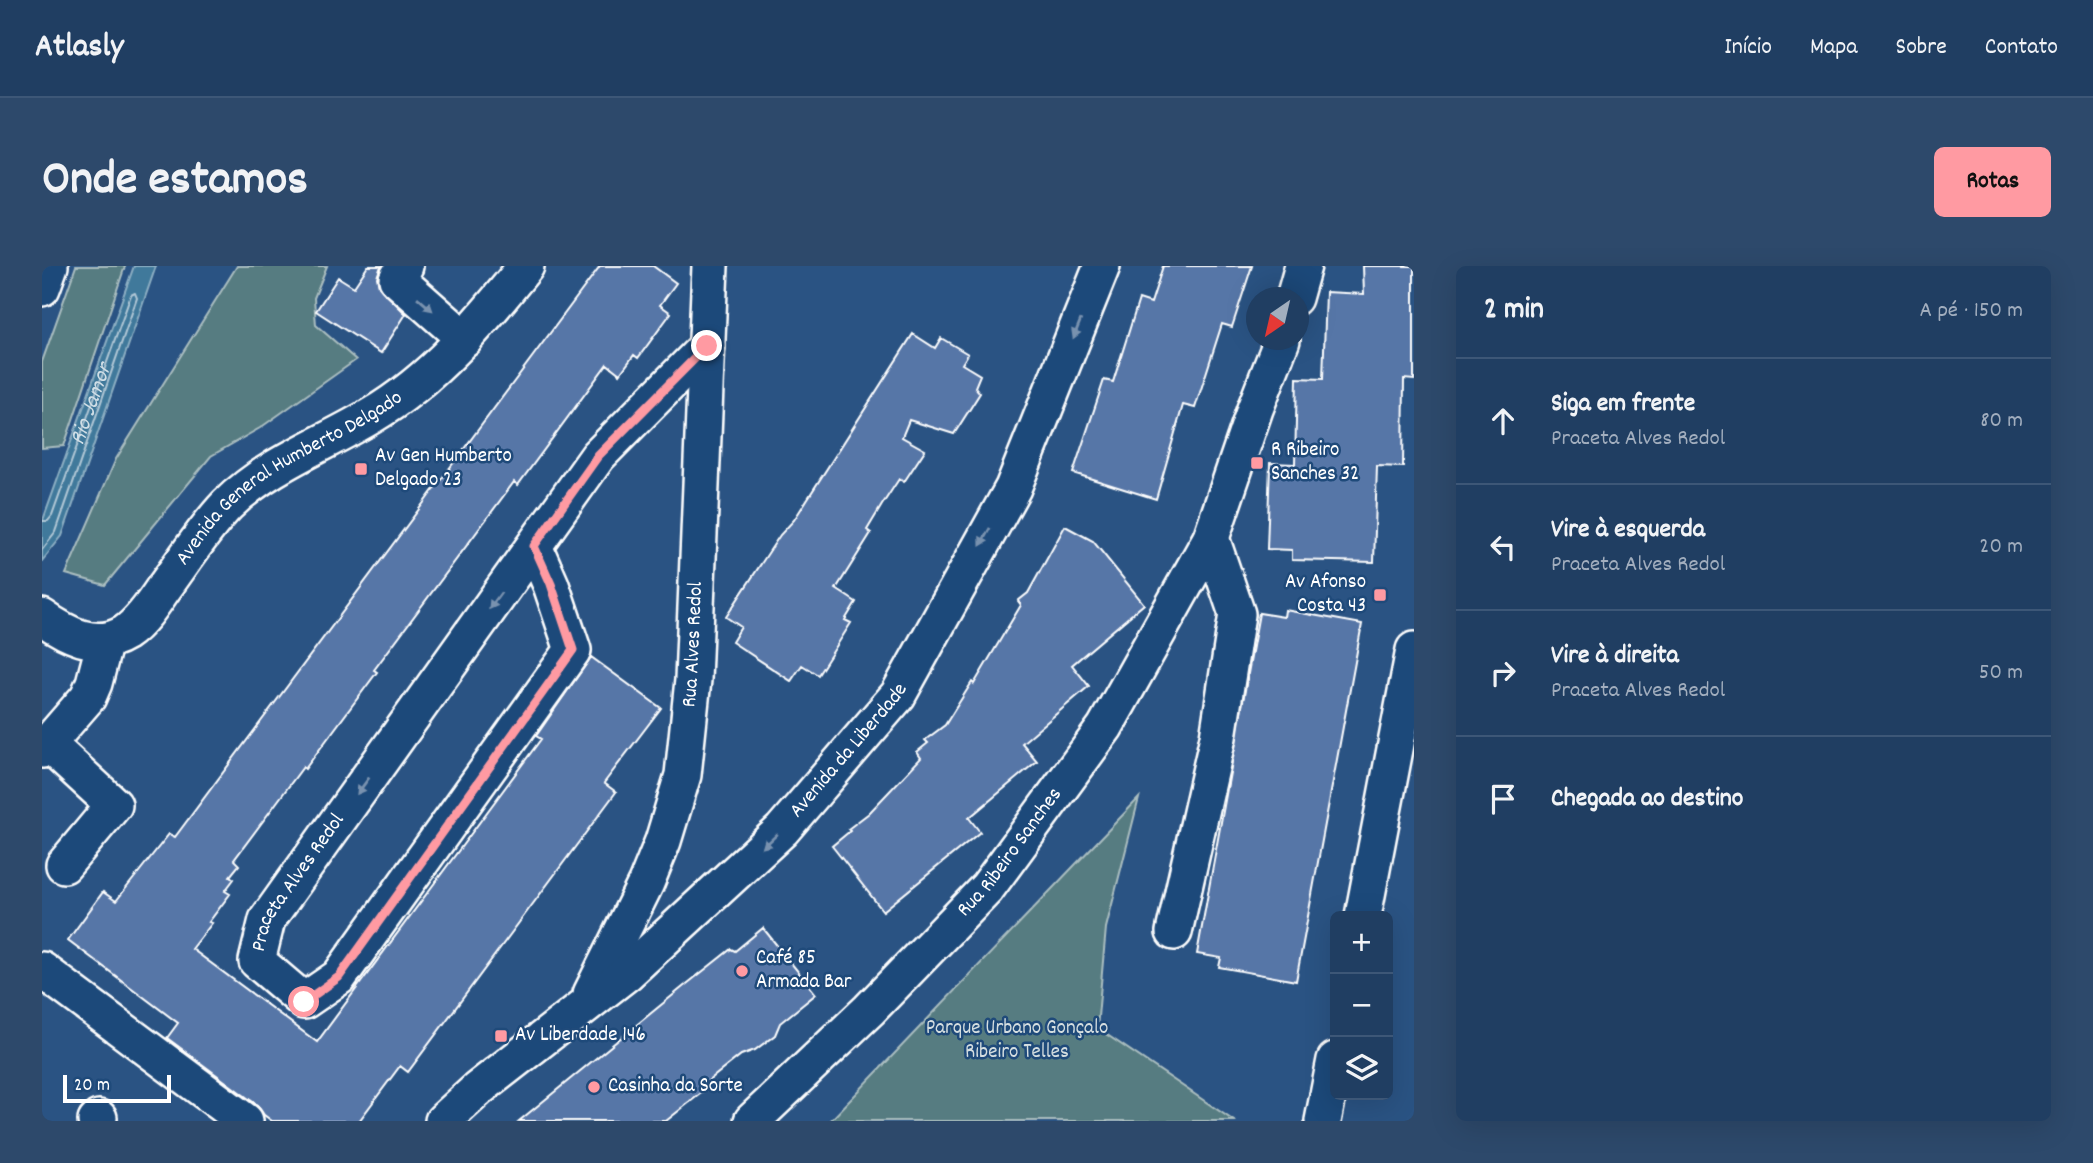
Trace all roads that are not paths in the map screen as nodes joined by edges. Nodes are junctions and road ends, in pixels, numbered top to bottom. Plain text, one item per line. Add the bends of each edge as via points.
1 (50, 266) edge
2 (405, 266) edge
3 (526, 266) edge
4 (710, 266) edge
5 (1102, 266) edge
6 (1303, 266) edge
7 (1297, 287) edge
8 (42, 288) edge
9 (465, 339) junction
10 (707, 346) junction
11 (1278, 350) edge
12 (1211, 538) junction
13 (534, 546) junction
14 (42, 617) edge
15 (105, 641) junction
16 (1414, 650) edge
17 (45, 748) edge
18 (64, 864) dead end
19 (1364, 911) edge
20 (1174, 932) dead end
21 (42, 970) edge
22 (586, 1003) junction
23 (1330, 1085) edge
24 (245, 1121) edge
25 (443, 1121) edge
26 (752, 1121) edge
27 (1323, 1121) edge

1 - 8 street
2 -> 9 street via 397,279
3 - 9 street, Avenida General Humberto Delgado
4 - 10 street, Rua Alves Redol
5 -> 22 street, Avenida da Liberdade via 1013,488 898,695 782,830 627,973
6 - 7 street
9 - 15 street, Avenida General Humberto Delgado via 405,393 372,416 281,464 228,505 149,609 125,633
10 - 13 street, Praceta Alves Redol via 598,456
10 - 22 street, Rua Alves Redol via 693,680 683,775 646,883
11 - 12 street, Rua Ribeiro Sanches
12 - 20 street via 1237,614 1218,737
12 - 26 street, Rua Ribeiro Sanches via 1105,727 987,888 869,1010
13 -> 13 street, Praceta Alves Redol via 267,920 257,961 304,1002 339,977 573,650
14 - 15 street via 74,637
15 - 17 street via 88,697
16 - 19 street
17 - 18 street via 114,805
21 - 24 street
22 - 25 street, Avenida da Liberdade
23 - 27 street

